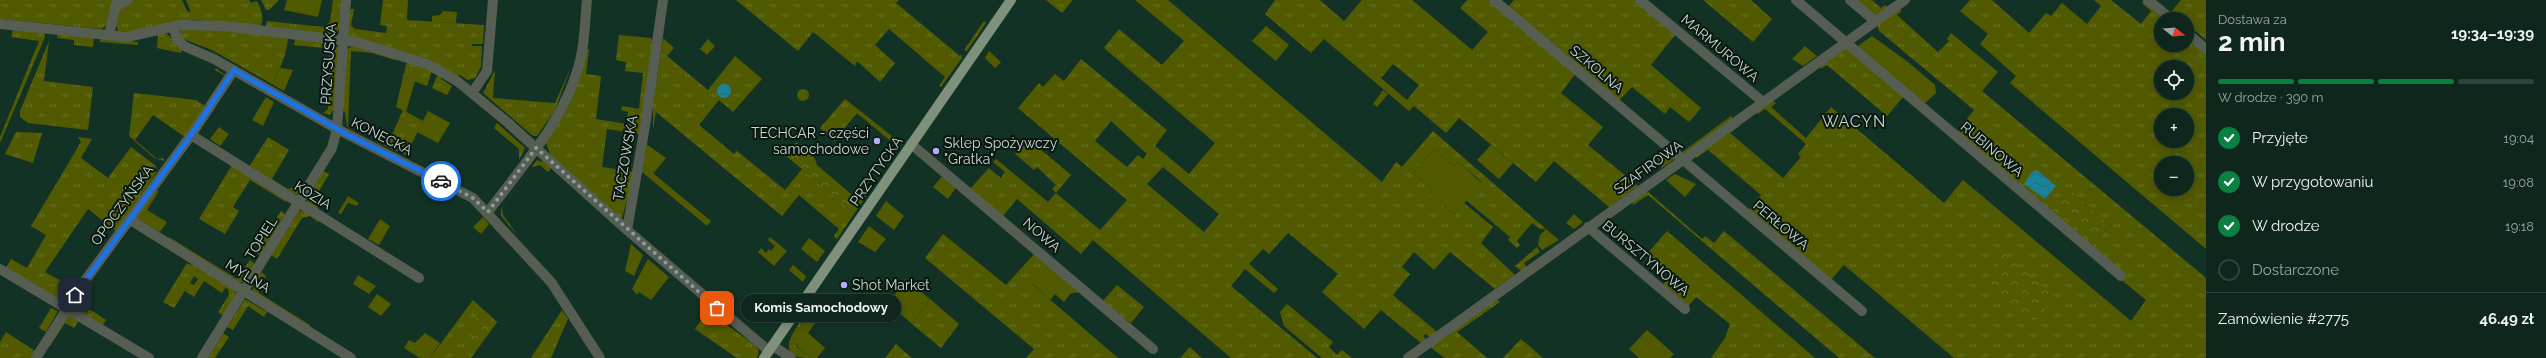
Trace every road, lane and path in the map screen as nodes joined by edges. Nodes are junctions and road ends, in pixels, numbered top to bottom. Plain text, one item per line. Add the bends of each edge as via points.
1 (128, 0) edge
2 (346, 0) edge
3 (493, 0) edge
4 (587, 0) edge
5 (663, 0) edge
6 (1011, 0) edge
7 (1494, 0) edge
8 (1640, 0) edge
9 (1796, 0) edge
10 (1850, 0) edge
11 (1905, 0) edge
12 (2148, 0) edge
13 (116, 3) edge
14 (2162, 12) edge
15 (1875, 21) junction
16 (0, 24) edge
17 (173, 26) junction
18 (109, 35) junction
19 (2194, 39) edge
20 (343, 41) junction
21 (1845, 43) junction
22 (2206, 49) edge
23 (234, 70) junction
24 (472, 93) junction
25 (1763, 102) junction
26 (337, 129) junction
27 (191, 135) junction
28 (911, 144) junction
29 (536, 148) junction
30 (1683, 159) junction
31 (300, 203) junction
32 (488, 212) junction
33 (130, 219) junction
34 (1588, 227) junction
35 (626, 230) junction
36 (0, 269) edge
37 (2121, 276) dead end
38 (419, 278) dead end
39 (245, 291) junction
40 (67, 309) junction
41 (1685, 309) dead end
42 (1862, 311) dead end
43 (1153, 349) dead end
44 (769, 351) edge
45 (36, 358) edge
46 (149, 358) edge
47 (202, 358) edge
48 (351, 358) edge
49 (600, 358) edge
50 (791, 358) edge
51 (1408, 358) edge

1 - 13 street
2 - 20 street, PRZYSUSKA
3 - 24 street via 488,71
4 - 29 street via 581,55 574,82 559,114
5 - 35 street, TACZOWSKA via 645,127
6 - 28 main road, PRZYTYCKA
7 - 30 street, SZKOLNA
8 - 25 street, MARMUROWA
9 - 21 street, RUBINOWA
10 - 15 street
11 - 15 street, SZAFIROWA
12 - 14 street
13 - 18 street
15 - 21 street, SZAFIROWA
16 - 18 street
17 - 18 street via 135,37
17 - 20 street via 212,25
17 - 23 street, KONECKA via 179,43
19 - 22 street
20 - 24 street via 366,44 427,64 449,75
20 - 26 street, PRZYSUSKA
21 - 25 street, SZAFIROWA
21 - 37 street, RUBINOWA
23 - 26 street, KONECKA
23 - 27 street, OPOCZYŃSKA
24 - 29 street
25 - 30 street, SZAFIROWA
26 - 31 street, TOPIEL via 329,155
26 - 32 street, KONECKA via 464,192
27 - 31 street, KOZIA
27 - 33 street, OPOCZYŃSKA
28 - 43 street, NOWA
28 - 44 main road, PRZYTYCKA
29 - 32 street
29 - 35 street
30 - 34 street, SZAFIROWA
30 - 42 street, PERŁOWA
31 - 38 street, KOZIA
31 - 39 street, TOPIEL
32 - 49 street, KONECKA via 551,282
33 - 39 street, MYLNA
33 - 40 street, OPOCZYŃSKA
34 - 41 street, BURSZTYNOWA
34 - 51 street, SZAFIROWA
35 - 44 street
36 - 40 street
39 - 47 street, TOPIEL
39 - 48 street, MYLNA
40 - 45 street, OPOCZYŃSKA
40 - 46 street
44 - 50 street

